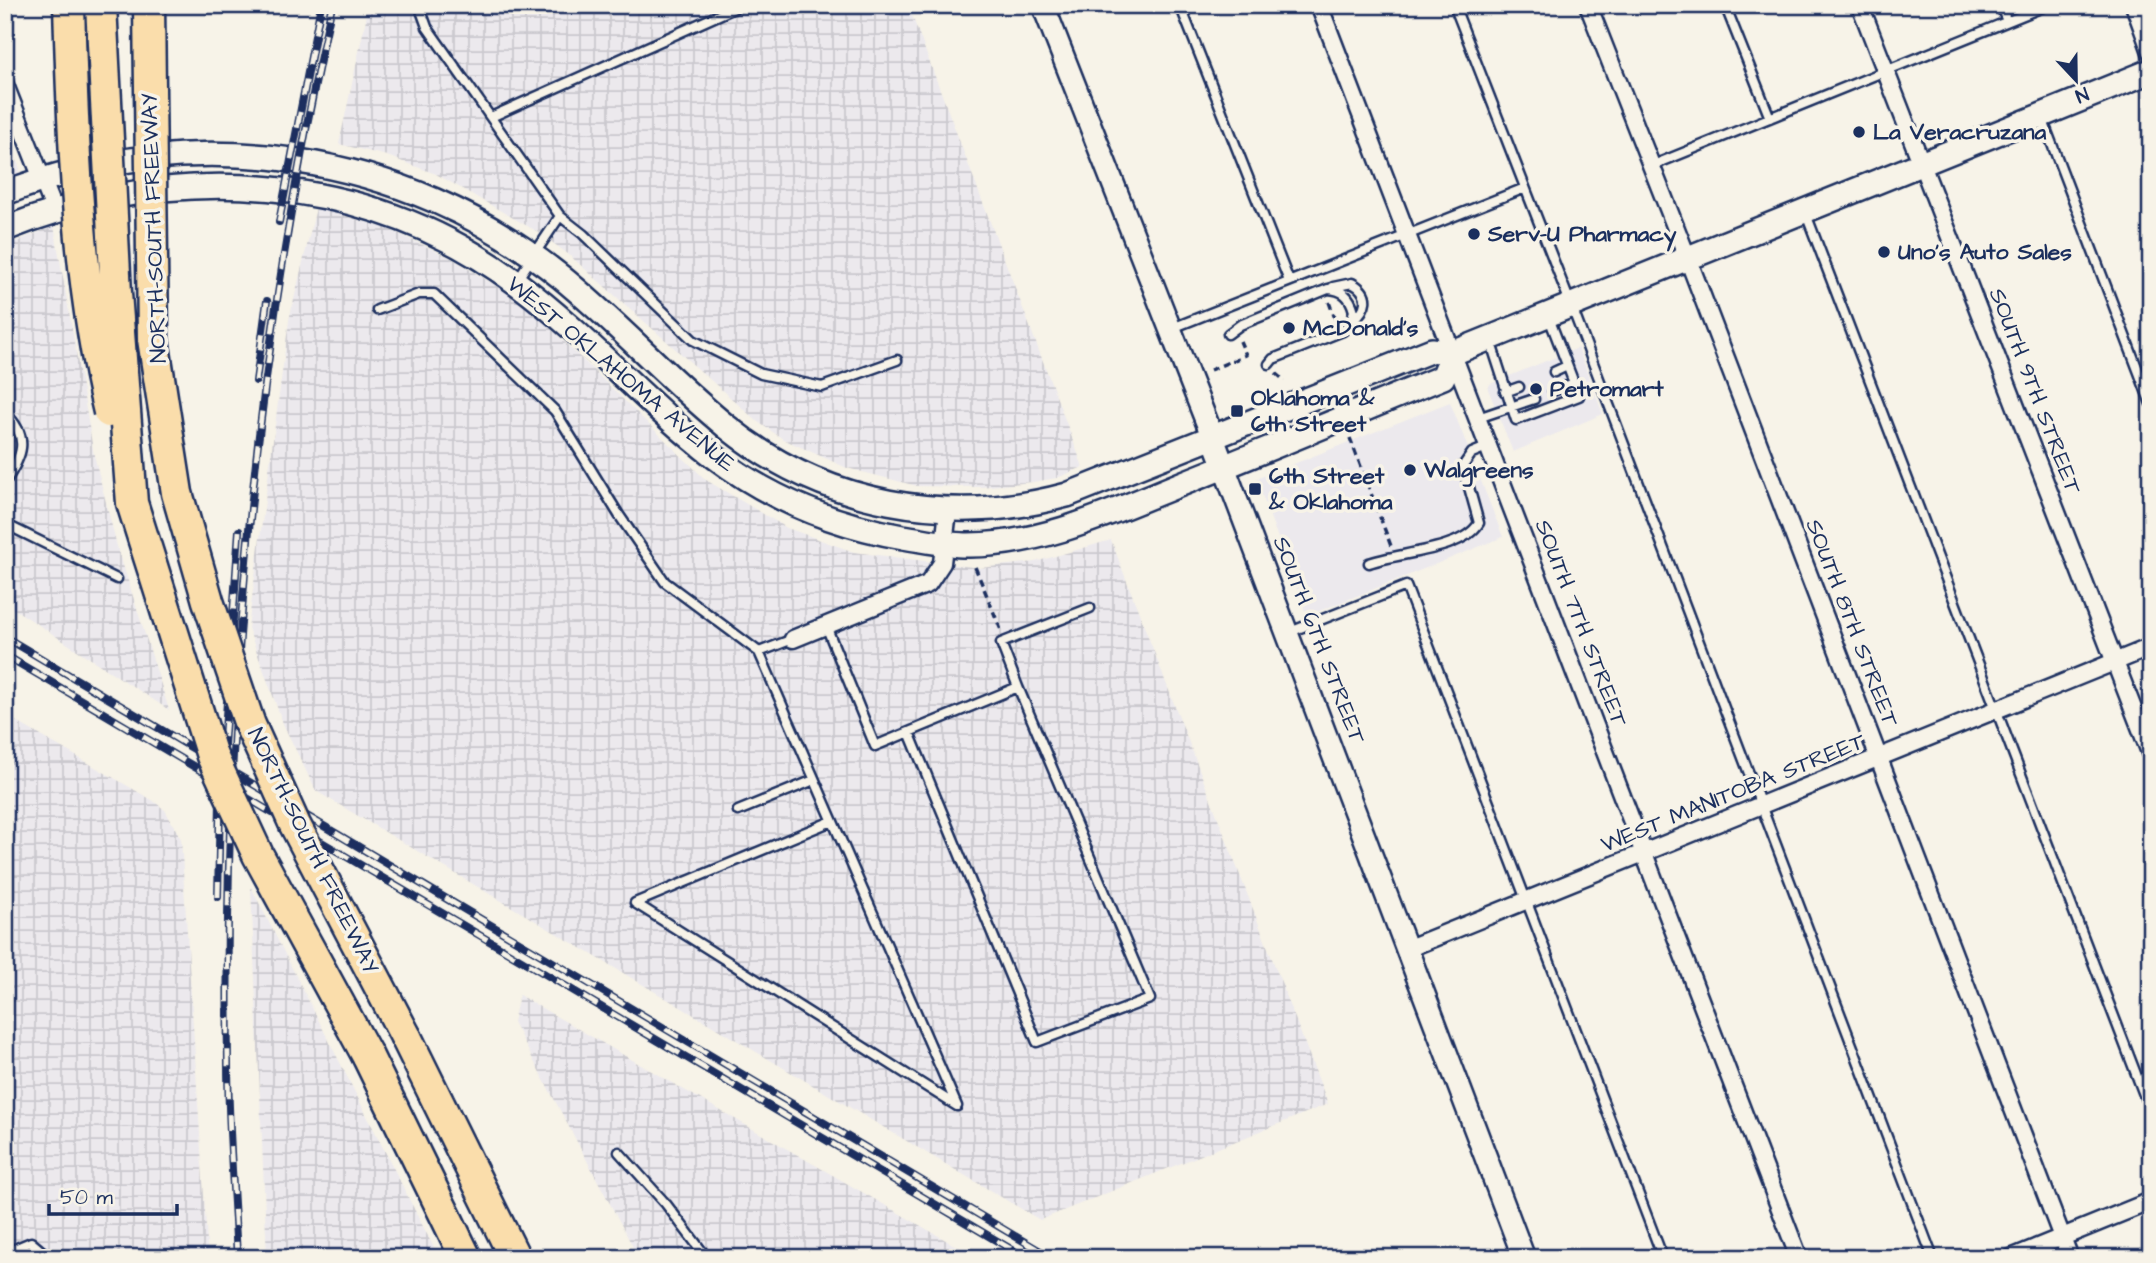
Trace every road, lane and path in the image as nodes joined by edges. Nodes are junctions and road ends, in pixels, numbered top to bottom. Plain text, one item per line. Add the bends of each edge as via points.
1 (69, 5) edge
2 (101, 5) edge
3 (149, 5) edge
4 (419, 5) edge
5 (741, 5) edge
6 (1043, 5) edge
7 (1180, 5) edge
8 (1319, 5) edge
9 (1454, 5) edge
10 (1588, 5) edge
11 (1725, 5) edge
12 (1860, 5) edge
13 (2000, 5) edge
14 (2048, 5) edge
15 (2134, 5) edge
16 (2007, 22) junction
17 (2151, 52) edge
18 (1886, 69) junction
19 (2151, 71) edge
20 (5, 85) edge
21 (2041, 116) junction
22 (491, 117) junction
23 (1770, 118) junction
24 (1923, 163) junction
25 (1651, 166) junction
26 (42, 178) junction
27 (1525, 188) junction
28 (5, 193) edge
29 (54, 209) junction
30 (1805, 211) junction
31 (560, 216) junction
32 (5, 229) edge
33 (1407, 234) junction
34 (533, 256) junction
35 (1689, 259) junction
36 (1289, 281) junction
37 (516, 282) junction
38 (1328, 289) junction
39 (1571, 306) junction
40 (377, 310) dead end
41 (1548, 315) junction
42 (1350, 324) junction
43 (1170, 329) junction
44 (1245, 333) dead end
45 (1228, 334) dead end
46 (1490, 338) junction
47 (1453, 353) junction
48 (897, 360) dead end
49 (1269, 364) dead end
50 (1567, 366) junction
51 (1210, 370) dead end
52 (1554, 372) dead end
53 (1574, 383) junction
54 (1519, 387) dead end
55 (1553, 391) dead end
56 (1505, 392) junction
57 (1534, 399) dead end
58 (2151, 404) edge
59 (1511, 407) junction
60 (5, 413) edge
61 (1478, 418) junction
62 (1213, 438) junction
63 (1350, 438) dead end
64 (1489, 446) junction
65 (1224, 467) junction
66 (5, 482) edge
67 (132, 503) junction
68 (948, 510) junction
69 (5, 524) edge
70 (945, 544) junction
71 (1394, 554) junction
72 (1369, 563) dead end
73 (975, 567) dead end
74 (117, 579) dead end
75 (1090, 607) dead end
76 (826, 626) junction
77 (1288, 633) junction
78 (793, 639) joint
79 (1006, 641) junction
80 (2151, 647) edge
81 (759, 652) junction
82 (2115, 662) junction
83 (1018, 687) junction
84 (1996, 710) junction
85 (909, 732) junction
86 (2151, 755) edge
87 (1880, 757) junction
88 (814, 780) junction
89 (1761, 807) junction
90 (738, 811) dead end
91 (832, 821) junction
92 (1645, 853) junction
93 (1525, 901) junction
94 (1409, 948) junction
95 (2151, 1113) edge
96 (619, 1152) dead end
97 (2151, 1201) edge
98 (2062, 1237) junction
99 (5, 1253) edge
100 (50, 1258) edge
101 (466, 1258) edge
102 (515, 1258) edge
103 (707, 1258) edge
104 (1524, 1258) edge
105 (1662, 1258) edge
106 (1799, 1258) edge
107 (1933, 1258) edge
108 (2011, 1258) edge
109 (2070, 1258) edge

1 - 67 highway, bridge via 82,253 103,387
2 - 67 highway, NORTH-SOUTH FREEWAY, bridge
3 - 102 highway, NORTH-SOUTH FREEWAY, bridge via 153,339 177,493 250,725 295,825
4 - 22 lane via 427,27
5 - 22 lane
6 - 43 street, SOUTH 6TH STREET
7 - 36 lane
8 - 33 street, SOUTH 7TH STREET
9 - 27 lane
10 - 25 street, SOUTH 8TH STREET
11 - 23 lane
12 - 18 street, SOUTH 9TH STREET
13 - 16 lane
14 - 16 lane
15 - 17 street
16 - 18 lane
18 - 23 lane
18 - 24 street, SOUTH 9TH STREET
19 - 21 main road, WEST OKLAHOMA AVENUE
20 - 26 street
21 - 24 main road, WEST OKLAHOMA AVENUE
21 - 58 lane
22 - 31 lane
23 - 25 lane
24 - 30 main road, WEST OKLAHOMA AVENUE
24 - 82 street, SOUTH 9TH STREET
25 - 35 street, SOUTH 8TH STREET
26 - 28 main road, WEST OKLAHOMA AVENUE
26 - 29 street
26 - 34 main road, WEST OKLAHOMA AVENUE via 95,164 160,155 239,153 304,160 378,178 444,203
27 - 33 lane
27 - 39 lane
29 - 32 main road, WEST OKLAHOMA AVENUE
29 - 37 main road, WEST OKLAHOMA AVENUE via 178,186 263,186 323,196 393,217 458,246
30 - 35 main road, WEST OKLAHOMA AVENUE
30 - 84 lane
31 - 34 lane
31 - 48 lane via 693,340 761,374 822,387
33 - 36 lane
33 - 47 street, SOUTH 7TH STREET
34 - 37 lane
34 - 68 main road, WEST OKLAHOMA AVENUE via 752,446 804,475 858,495
35 - 39 main road, WEST OKLAHOMA AVENUE
35 - 87 street, SOUTH 8TH STREET
36 - 43 lane
37 - 70 main road, WEST OKLAHOMA AVENUE via 713,456 752,482 796,506 863,530
38 - 42 lane via 1339,289 1351,301
38 - 42 lane via 1352,282 1364,293 1363,312
38 - 45 lane
39 - 41 main road, WEST OKLAHOMA AVENUE
39 - 89 lane
40 - 81 lane via 419,294 434,294 455,312 555,411 665,582
41 - 46 main road, WEST OKLAHOMA AVENUE
41 - 50 lane
42 - 49 lane
43 - 62 street, SOUTH 6TH STREET
44 - 51 path via 1240,338 1245,355
46 - 47 main road, WEST OKLAHOMA AVENUE
46 - 56 lane
47 - 61 street, SOUTH 7TH STREET
47 - 62 main road, WEST OKLAHOMA AVENUE via 1432,349
47 - 65 main road, WEST OKLAHOMA AVENUE via 1443,377
50 - 52 lane
50 - 53 lane
53 - 55 lane
53 - 59 lane via 1579,396 1567,401 1516,420
54 - 56 lane
56 - 59 lane
57 - 59 lane
59 - 61 lane
60 - 66 lane via 22,438 22,457
61 - 64 street, SOUTH 7TH STREET
62 - 65 street, SOUTH 6TH STREET
62 - 68 main road, WEST OKLAHOMA AVENUE via 1067,495 1016,508
63 - 71 path
64 - 71 lane via 1472,453 1463,466 1479,523 1472,535 1444,546
64 - 92 street, SOUTH 7TH STREET
65 - 70 main road, WEST OKLAHOMA AVENUE via 1065,528 999,542
65 - 77 street, SOUTH 6TH STREET
67 - 101 highway, NORTH-SOUTH FREEWAY, bridge via 212,756 258,856 367,1055
68 - 70 street
69 - 74 lane
70 - 76 street via 942,563 928,584
71 - 72 lane
73 - 79 path
75 - 79 lane
76 - 78 street
76 - 85 lane via 875,746
77 - 93 lane via 1406,586
77 - 94 street, SOUTH 6TH STREET
78 - 81 lane
79 - 83 lane via 1001,643
80 - 82 street, WEST MANITOBA STREET
81 - 88 lane
82 - 84 street, WEST MANITOBA STREET
82 - 86 street, SOUTH 9TH STREET
83 - 85 lane
83 - 85 lane via 1150,999 1037,1042
84 - 87 street, WEST MANITOBA STREET
84 - 95 lane
87 - 89 street, WEST MANITOBA STREET
87 - 98 street, SOUTH 8TH STREET
88 - 90 lane
88 - 91 lane
89 - 92 street, WEST MANITOBA STREET
89 - 107 lane
91 - 91 lane via 941,1069 957,1105 635,903
92 - 93 street, WEST MANITOBA STREET
92 - 106 street, SOUTH 7TH STREET
93 - 94 street, WEST MANITOBA STREET
93 - 105 lane
94 - 104 street, SOUTH 6TH STREET
96 - 103 lane
97 - 98 street
98 - 108 street
98 - 109 street, SOUTH 8TH STREET
99 - 100 lane via 31,1242

